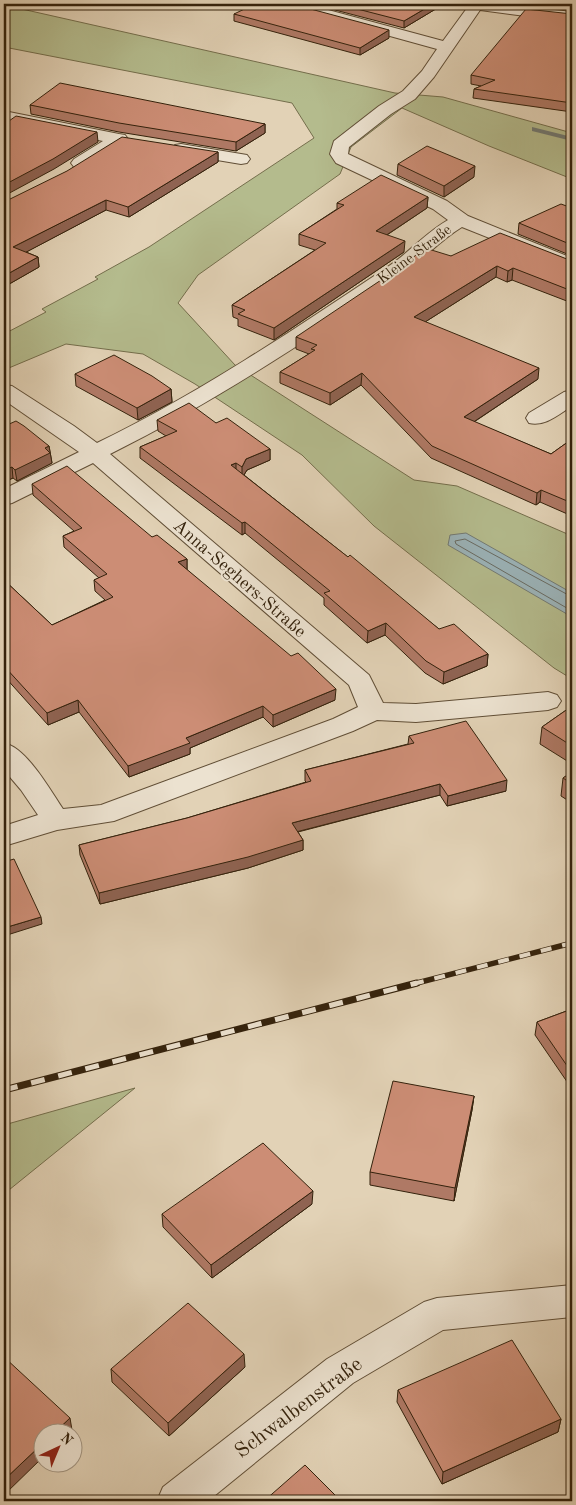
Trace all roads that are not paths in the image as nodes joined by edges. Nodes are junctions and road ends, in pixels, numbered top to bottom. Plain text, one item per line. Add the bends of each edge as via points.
1 (290, 4) edge
2 (477, 4) edge
3 (572, 17) edge
4 (447, 47) junction
5 (4, 116) edge
6 (119, 139) junction
7 (138, 142) edge
8 (166, 146) edge
9 (241, 159) dead end
10 (70, 170) edge
11 (461, 220) junction
12 (572, 265) edge
13 (4, 391) edge
14 (572, 396) edge
15 (537, 418) dead end
16 (95, 453) junction
17 (4, 498) edge
18 (548, 701) dead end
19 (373, 711) junction
20 (4, 752) edge
21 (56, 820) junction
22 (4, 836) edge
23 (572, 1301) edge
24 (177, 1501) edge

1 - 4 street
2 - 3 street
2 - 4 street, Kleine Straße
4 - 11 street, Kleine Straße via 409,95 340,144 339,154 342,159 440,205
5 - 6 street
6 - 7 street
6 - 10 street
8 - 9 street
11 - 12 street
11 - 16 street, Kleine Straße via 441,232 395,271 228,380
13 - 16 street
14 - 15 street
16 - 17 street, Kleine Straße
16 - 19 street, Anna-Seghers-Straße via 360,681
18 - 19 street via 416,713
19 - 21 street via 104,814
20 - 21 street via 31,783
21 - 22 street
23 - 24 street, Schwalbenstraße via 437,1314 340,1371

